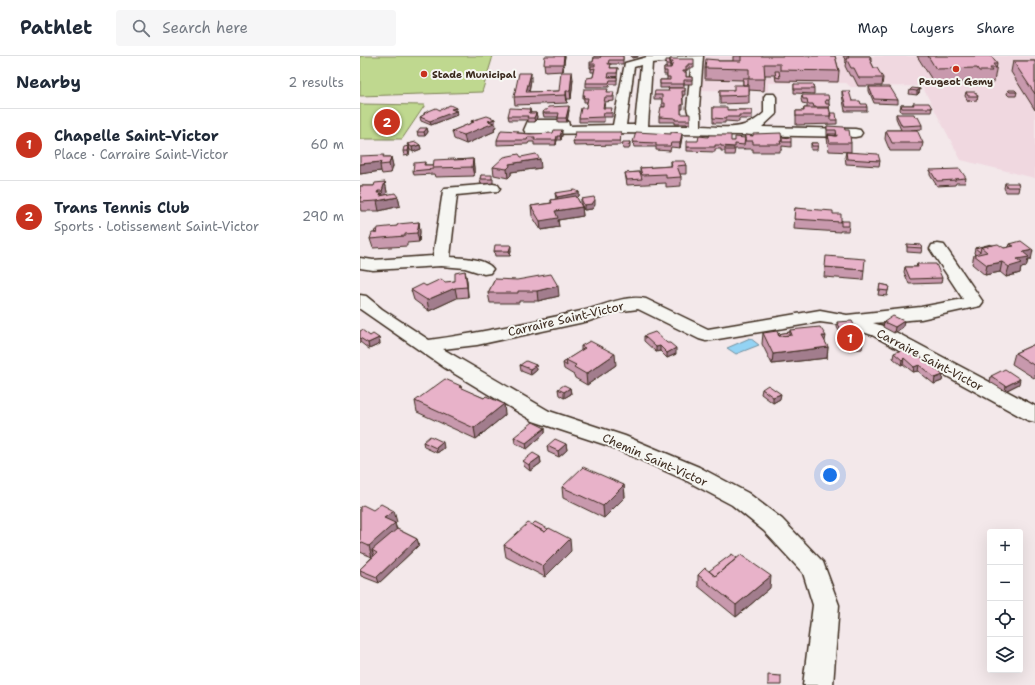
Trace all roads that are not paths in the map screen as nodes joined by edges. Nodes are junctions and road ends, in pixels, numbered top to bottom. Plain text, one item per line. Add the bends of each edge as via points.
1 (694, 56) edge
2 (698, 56) edge
3 (647, 60) junction
4 (770, 97) dead end
5 (619, 129) junction
6 (642, 129) junction
7 (562, 130) edge
8 (694, 130) junction
9 (745, 130) junction
10 (854, 133) dead end
11 (493, 188) dead end
12 (938, 249) dead end
13 (441, 261) junction
14 (360, 263) edge
15 (484, 269) dead end
16 (360, 300) edge
17 (845, 320) junction
18 (426, 346) junction
19 (1035, 415) edge
20 (818, 685) edge

1 - 3 street
2 - 8 street via 693,108
3 - 5 street via 633,63 628,68
3 - 6 street
4 - 9 street via 770,114 759,124
5 - 6 street
5 - 7 street
6 - 8 street
8 - 9 street
9 - 10 street
11 - 13 street via 450,191
12 - 17 street via 974,302 921,313
13 - 14 street via 373,265
13 - 15 street via 468,263
16 - 18 street, Chemin Saint-Victor
17 - 18 street, Carraire Saint-Victor via 820,316 706,335 640,303 612,307 589,315 477,339
17 - 19 street, Carraire Saint-Victor via 879,331
18 - 20 street, Chemin Saint-Victor via 542,416 617,440 690,473 740,499 773,525 814,569 826,606

